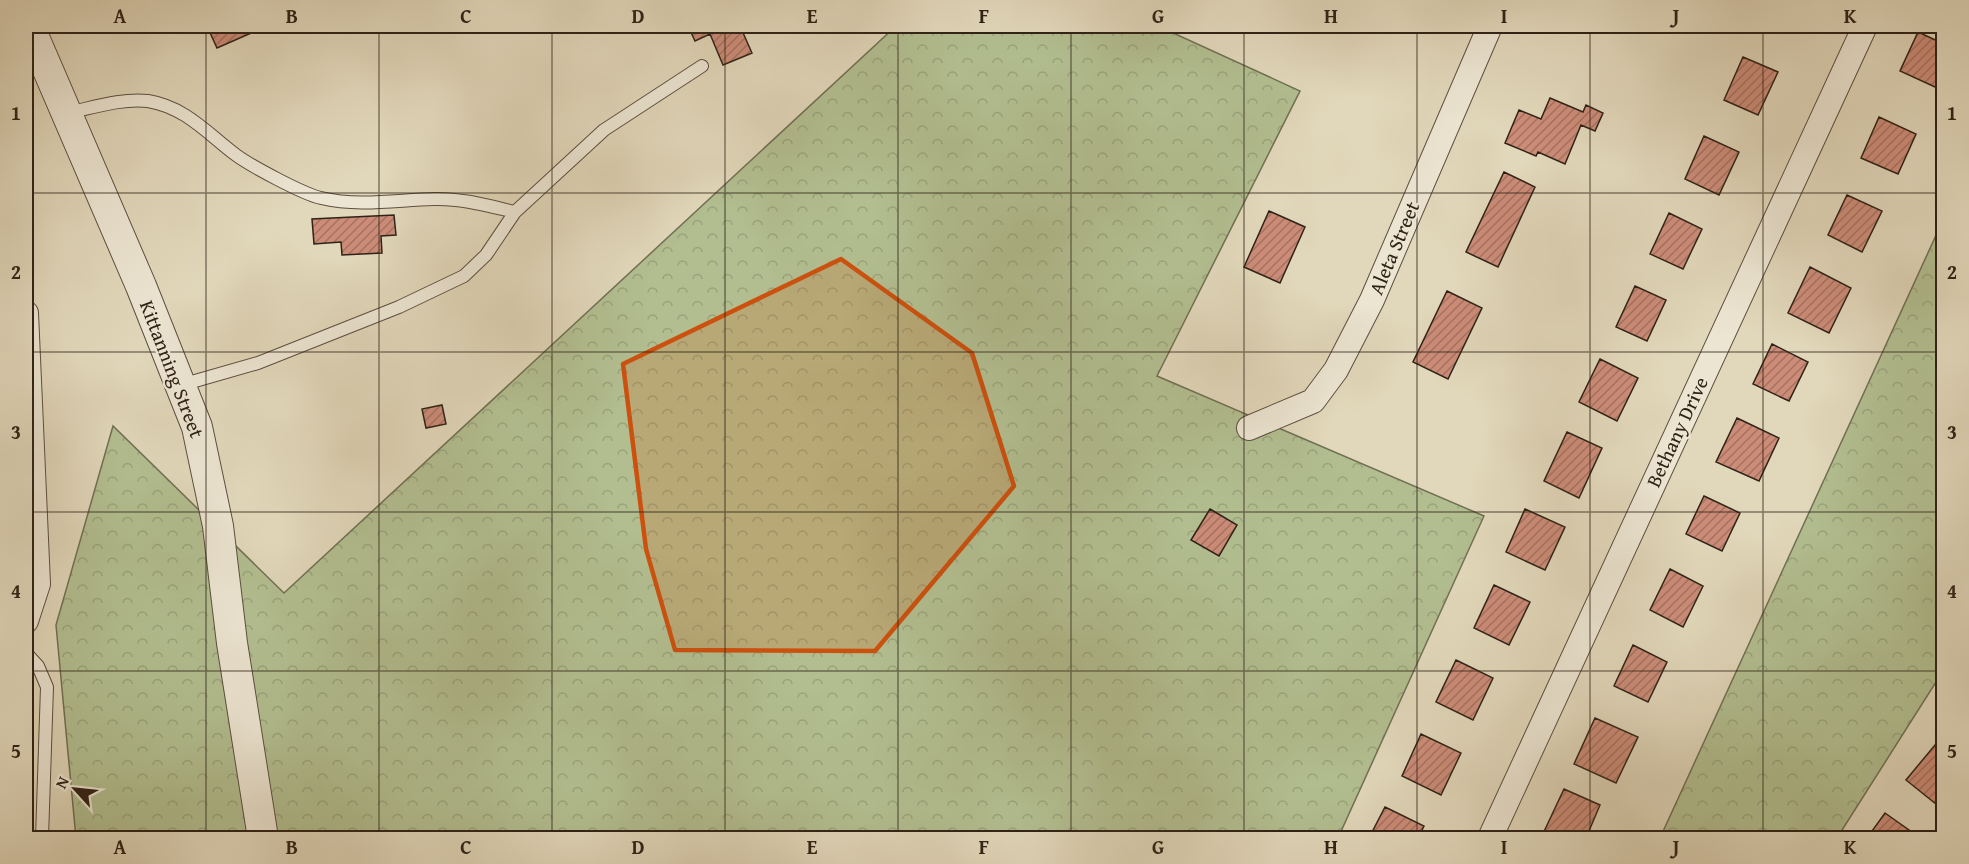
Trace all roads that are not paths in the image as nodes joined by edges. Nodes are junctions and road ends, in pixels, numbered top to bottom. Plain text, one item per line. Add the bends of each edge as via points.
1 (29, 26) edge
2 (1490, 26) edge
3 (1865, 26) edge
4 (702, 66) dead end
5 (67, 113) junction
6 (515, 212) junction
7 (26, 313) edge
8 (181, 385) junction
9 (1249, 428) dead end
10 (26, 621) edge
11 (26, 654) edge
12 (42, 838) edge
13 (263, 838) edge
14 (1490, 838) edge

1 - 5 street, Kittanning Street
2 - 9 street, Aleta Street via 1372,300 1336,370 1313,401
3 - 14 street, Bethany Drive
4 - 6 lane via 604,130
5 - 6 lane via 116,102 147,101 175,108 201,124 237,156 318,198 389,202 435,198
5 - 8 street, Kittanning Street
6 - 8 lane via 486,255 464,276 399,307 258,363
7 - 10 street via 38,584
8 - 13 street, Kittanning Street via 197,428 218,526
11 - 12 lane via 38,666 47,687

